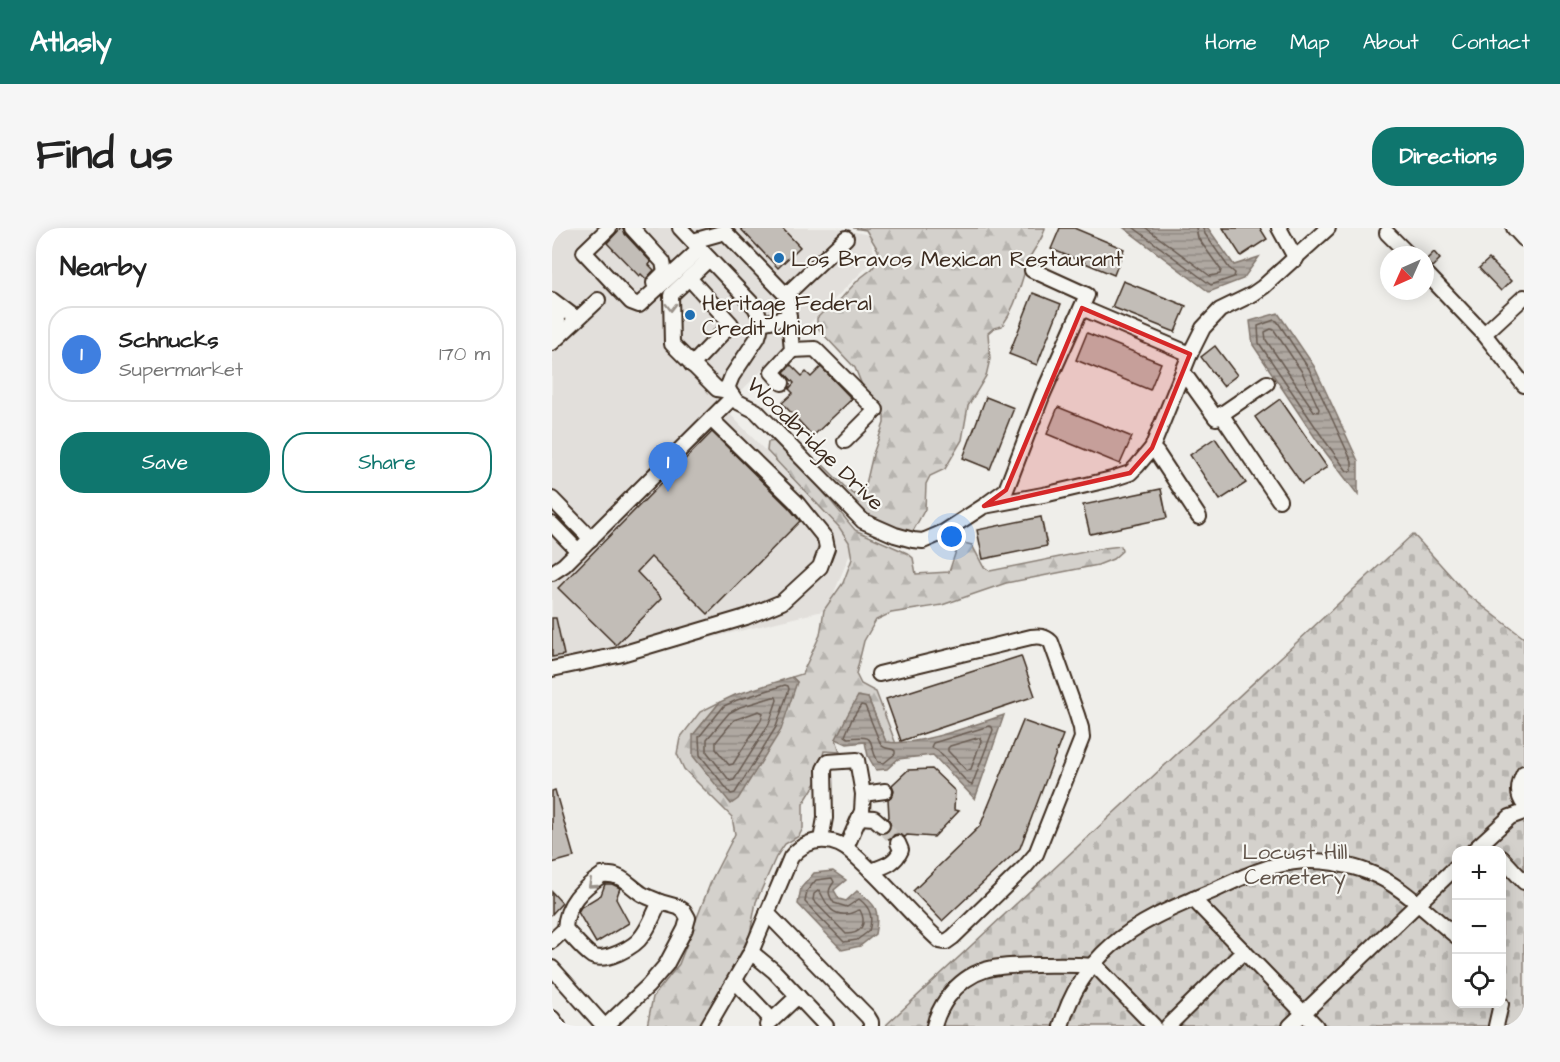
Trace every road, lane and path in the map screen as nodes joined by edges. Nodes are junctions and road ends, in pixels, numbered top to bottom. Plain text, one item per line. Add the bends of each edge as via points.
1 (609, 228) edge
2 (632, 228) edge
3 (680, 228) edge
4 (1279, 228) edge
5 (1328, 228) edge
6 (1515, 228) edge
7 (727, 230) edge
8 (1388, 232) dead end
9 (846, 238) dead end
10 (1524, 238) edge
11 (1401, 246) edge
12 (701, 250) junction
13 (1296, 259) junction
14 (1032, 270) dead end
15 (688, 279) junction
16 (1434, 281) edge
17 (618, 288) junction
18 (786, 295) junction
19 (1524, 297) edge
20 (552, 300) edge
21 (598, 300) dead end
22 (1082, 308) junction
23 (552, 310) edge
24 (789, 317) junction
25 (578, 319) junction
26 (761, 323) junction
27 (552, 329) edge
28 (1484, 334) junction
29 (552, 343) edge
30 (792, 350) junction
31 (1190, 354) junction
32 (692, 365) junction
33 (1183, 372) junction
34 (782, 383) dead end
35 (1267, 383) dead end
36 (1524, 385) edge
37 (731, 394) junction
38 (1221, 414) junction
39 (711, 419) junction
40 (845, 441) dead end
41 (1152, 448) junction
42 (552, 499) edge
43 (1279, 500) dead end
44 (984, 506) junction
45 (1199, 517) dead end
46 (552, 524) edge
47 (591, 538) junction
48 (578, 551) junction
49 (552, 573) edge
50 (552, 669) edge
51 (879, 674) dead end
52 (1524, 773) edge
53 (885, 791) dead end
54 (863, 794) junction
55 (1523, 805) edge
56 (860, 817) junction
57 (882, 825) tunnel mouth
58 (821, 840) junction
59 (898, 843) dead end
60 (1490, 845) edge
61 (846, 848) junction
62 (1506, 862) edge
63 (872, 870) junction
64 (1452, 871) edge
65 (1524, 882) edge
66 (1193, 899) junction
67 (660, 902) junction
68 (1418, 904) junction
69 (767, 913) junction
70 (565, 929) junction
71 (1452, 933) edge
72 (552, 941) edge
73 (1244, 951) junction
74 (750, 952) junction
75 (1093, 965) junction
76 (552, 968) edge
77 (735, 981) junction
78 (798, 996) junction
79 (1500, 1008) edge
80 (1304, 1013) junction
81 (552, 1018) edge
82 (769, 1023) edge
83 (558, 1026) edge
84 (605, 1026) edge
85 (708, 1026) edge
86 (826, 1026) edge
87 (871, 1026) edge
88 (934, 1026) edge
89 (1060, 1026) edge
90 (1154, 1026) edge
91 (1168, 1026) edge
92 (1290, 1026) edge
93 (1316, 1026) edge
94 (1496, 1026) edge

1 - 17 street via 584,252
2 - 17 street via 663,262 665,272 643,293 635,295
3 - 12 street
4 - 13 street
5 - 13 street, Woodbridge Drive
6 - 10 street
7 - 12 street
7 - 18 street
8 - 11 street
9 - 18 street
12 - 15 street
12 - 17 street via 639,305
12 - 26 street via 755,307
13 - 31 street, Woodbridge Drive via 1253,294 1214,315
14 - 22 street via 1087,295
15 -> 32 street via 671,295 672,344
15 - 32 street via 731,324
16 - 28 street
18 - 24 street
19 - 28 street
20 - 25 street
21 - 25 street
22 - 31 street
22 - 44 street via 1042,396 1006,490
23 - 27 street via 558,321
24 - 26 street
24 - 30 street
25 - 29 street
26 - 37 street, Woodbridge Drive via 758,338 729,382
28 - 36 street
30 - 34 street via 772,372
30 - 40 street via 815,349 876,410
31 - 33 street, Woodbridge Drive
32 - 37 street via 717,389
33 - 38 street via 1216,418
33 - 41 street, Woodbridge Drive
35 - 38 street
37 - 39 street
37 - 44 street, Woodbridge Drive via 756,411 863,521 874,527 923,541
38 - 43 street
39 - 47 street
39 - 50 street via 796,502 825,538 827,548 820,567 782,602 746,616 618,655
41 - 44 street, Woodbridge Drive via 1126,475
41 - 45 street
42 - 47 street
46 - 48 street
47 - 48 street
48 - 49 street
51 - 63 street via 1040,636 1048,639 1054,649 1082,728 1082,738 1036,854 946,942 934,936
52 - 55 street via 1520,783
53 - 54 street
54 - 56 street
54 - 58 street via 857,760 828,762 824,769 825,818
55 - 60 street
56 - 57 street via 874,818
56 - 61 street
58 - 61 street
58 - 69 street via 807,843 791,857
59 - 63 street via 898,857
61 - 63 street
62 - 65 street
64 - 68 street
66 - 68 street via 1272,867 1315,861 1368,871
66 - 73 street
66 - 75 street via 1125,934
67 - 70 street via 642,937 609,957 592,956
67 -> 70 street via 620,877 602,875 573,901 565,918
67 - 84 street via 684,911 688,918 686,929 648,986
68 - 71 street
68 - 80 street
69 - 74 street
69 - 87 street via 867,1017
70 - 72 street
73 - 80 street
73 - 91 street
74 - 77 street
74 - 78 street
75 - 88 street via 1013,965 975,973 954,989 939,1009
75 - 89 street via 1073,994
75 - 90 street
76 - 84 street
77 - 82 street
77 - 85 street
78 - 82 street
78 - 86 street
79 - 94 street
80 - 92 street
80 - 93 street
81 - 83 street

